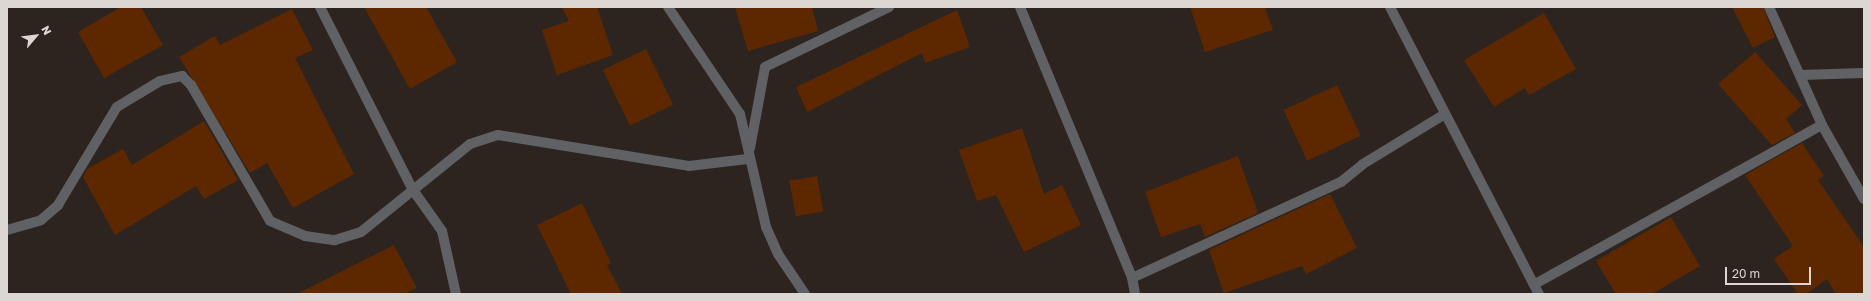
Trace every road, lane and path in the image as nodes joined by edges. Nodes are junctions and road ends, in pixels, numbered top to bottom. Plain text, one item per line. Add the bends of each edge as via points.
1 (320, 7) edge
2 (668, 7) edge
3 (889, 7) edge
4 (1020, 7) edge
5 (1390, 7) edge
6 (1769, 7) edge
7 (1864, 74) edge
8 (1800, 76) junction
9 (1445, 114) junction
10 (1822, 125) junction
11 (748, 159) junction
12 (413, 190) junction
13 (1864, 199) edge
14 (7, 230) edge
15 (1132, 278) junction
16 (1535, 284) junction
17 (456, 294) edge
18 (805, 294) edge
19 (1135, 294) edge
20 (1539, 294) edge

1 - 12 street
2 - 11 street via 740,114 745,129
3 - 11 street via 765,67
4 - 15 street
5 - 9 street
6 - 8 street
7 - 8 street
8 - 10 street
9 - 15 street via 1341,182
9 - 16 street
10 - 13 street
10 - 16 street
11 - 12 street via 689,166 498,135 470,144
11 - 18 street via 766,227 778,254
12 - 14 street via 361,232 335,240 305,236 270,221 191,85 182,76 160,81 117,107 58,205 41,220
12 - 17 street via 442,232
15 - 19 street
16 - 20 street

